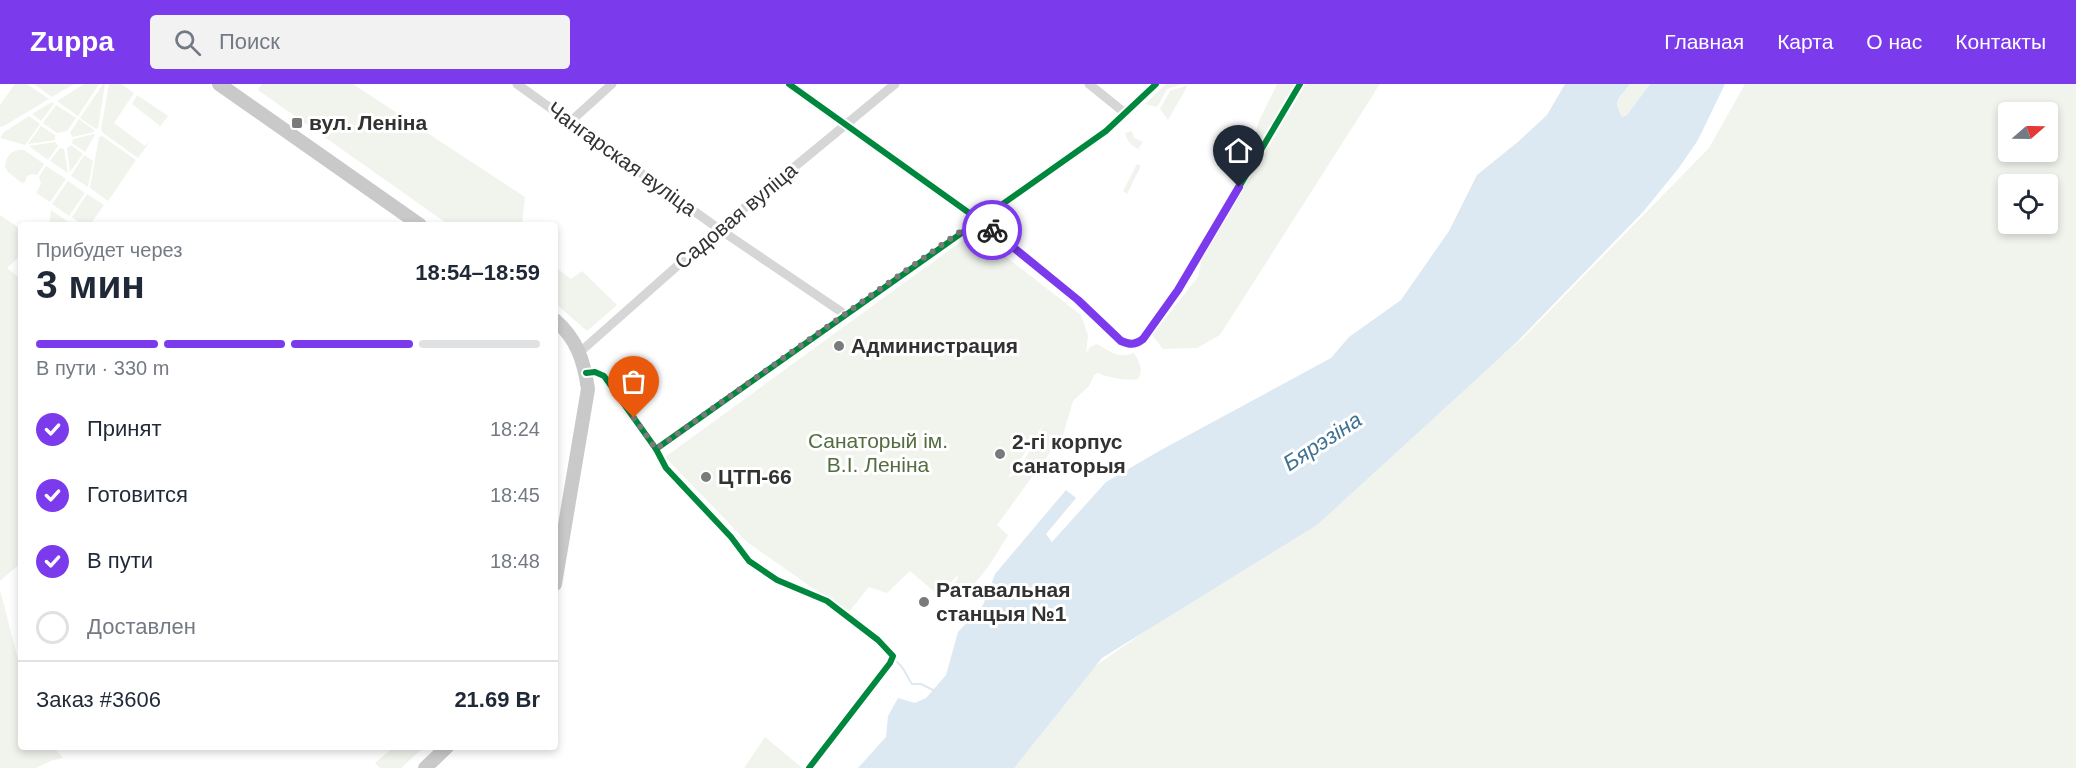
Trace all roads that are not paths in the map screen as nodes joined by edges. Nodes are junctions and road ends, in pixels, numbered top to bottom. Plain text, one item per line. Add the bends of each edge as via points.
1 (219, 84) edge
2 (517, 84) edge
3 (612, 84) edge
4 (789, 84) edge
5 (895, 84) edge
6 (1089, 84) edge
7 (1156, 84) edge
8 (1300, 84) edge
9 (1125, 113) junction
10 (571, 121) junction
11 (846, 125) junction
12 (978, 219) junction
13 (416, 222) edge
14 (719, 229) junction
15 (846, 315) junction
16 (558, 323) edge
17 (580, 352) junction
18 (586, 373) junction
19 (656, 449) junction
20 (558, 566) edge
21 (444, 750) edge
22 (425, 768) edge
23 (808, 768) edge

1 - 13 main road
2 - 10 street, Чангарская вуліца
3 - 10 street
4 - 11 street
5 - 11 street, Садовая вуліца
6 - 9 street
7 - 9 street
8 - 12 street via 1178,290 1137,343 1121,341 1078,300
9 - 12 street via 1106,131
10 - 14 street, Чангарская вуліца
11 - 12 street
11 - 14 street, Садовая вуліца
12 - 15 street
14 - 15 street, Чангарская вуліца
14 - 17 street, Садовая вуліца
15 - 19 street
16 - 17 main road via 574,339
17 - 18 main road
18 - 19 street via 604,376
18 - 20 main road via 588,389
19 - 23 street via 666,468 749,561 777,580 827,602 893,656
21 - 22 main road

